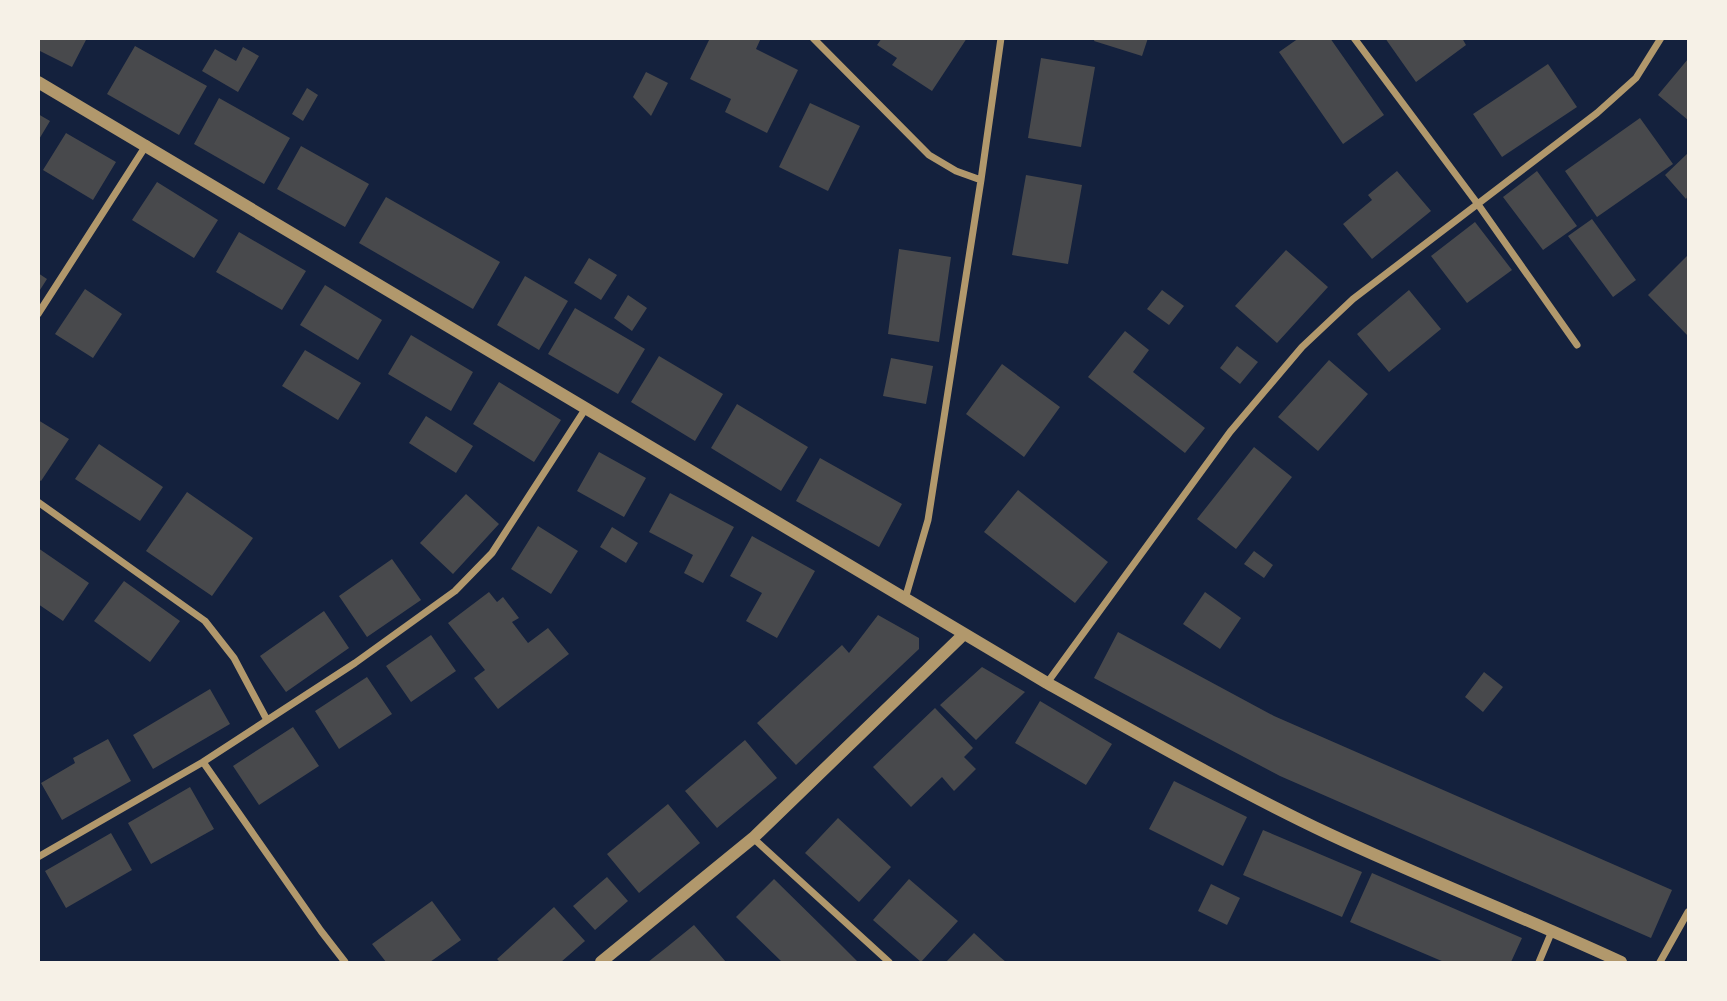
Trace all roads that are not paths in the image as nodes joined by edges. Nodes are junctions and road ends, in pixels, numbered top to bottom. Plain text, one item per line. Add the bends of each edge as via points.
1 (813, 38) edge
2 (1001, 38) edge
3 (1354, 38) edge
4 (1661, 38) edge
5 (38, 82) edge
6 (147, 144) junction
7 (981, 180) junction
8 (1477, 203) junction
9 (38, 314) edge
10 (1577, 345) dead end
11 (586, 408) junction
12 (38, 502) edge
13 (905, 598) junction
14 (964, 634) junction
15 (1047, 684) junction
16 (267, 720) junction
17 (203, 762) junction
18 (753, 838) junction
19 (38, 857) edge
20 (1689, 912) edge
21 (1552, 930) junction
22 (345, 962) edge
23 (601, 962) edge
24 (889, 962) edge
25 (1539, 962) edge
26 (1620, 962) edge
27 (1660, 962) edge

1 - 7 street via 929,155
2 - 7 street
3 - 8 street
4 - 8 street via 1636,78 1597,113
5 - 6 street
6 - 9 street
6 - 11 street
7 - 13 street via 928,520
8 - 10 street
8 - 15 street via 1353,299 1302,347 1230,432
11 - 13 street
11 - 16 street via 492,553 456,591
12 - 16 street via 205,621 234,658
13 - 14 street
14 - 15 street
14 - 18 street
15 - 21 street via 1329,834
16 - 17 street
17 - 19 street
17 - 22 street
18 - 23 street
18 - 24 street
20 - 27 street
21 - 25 street
21 - 26 street

